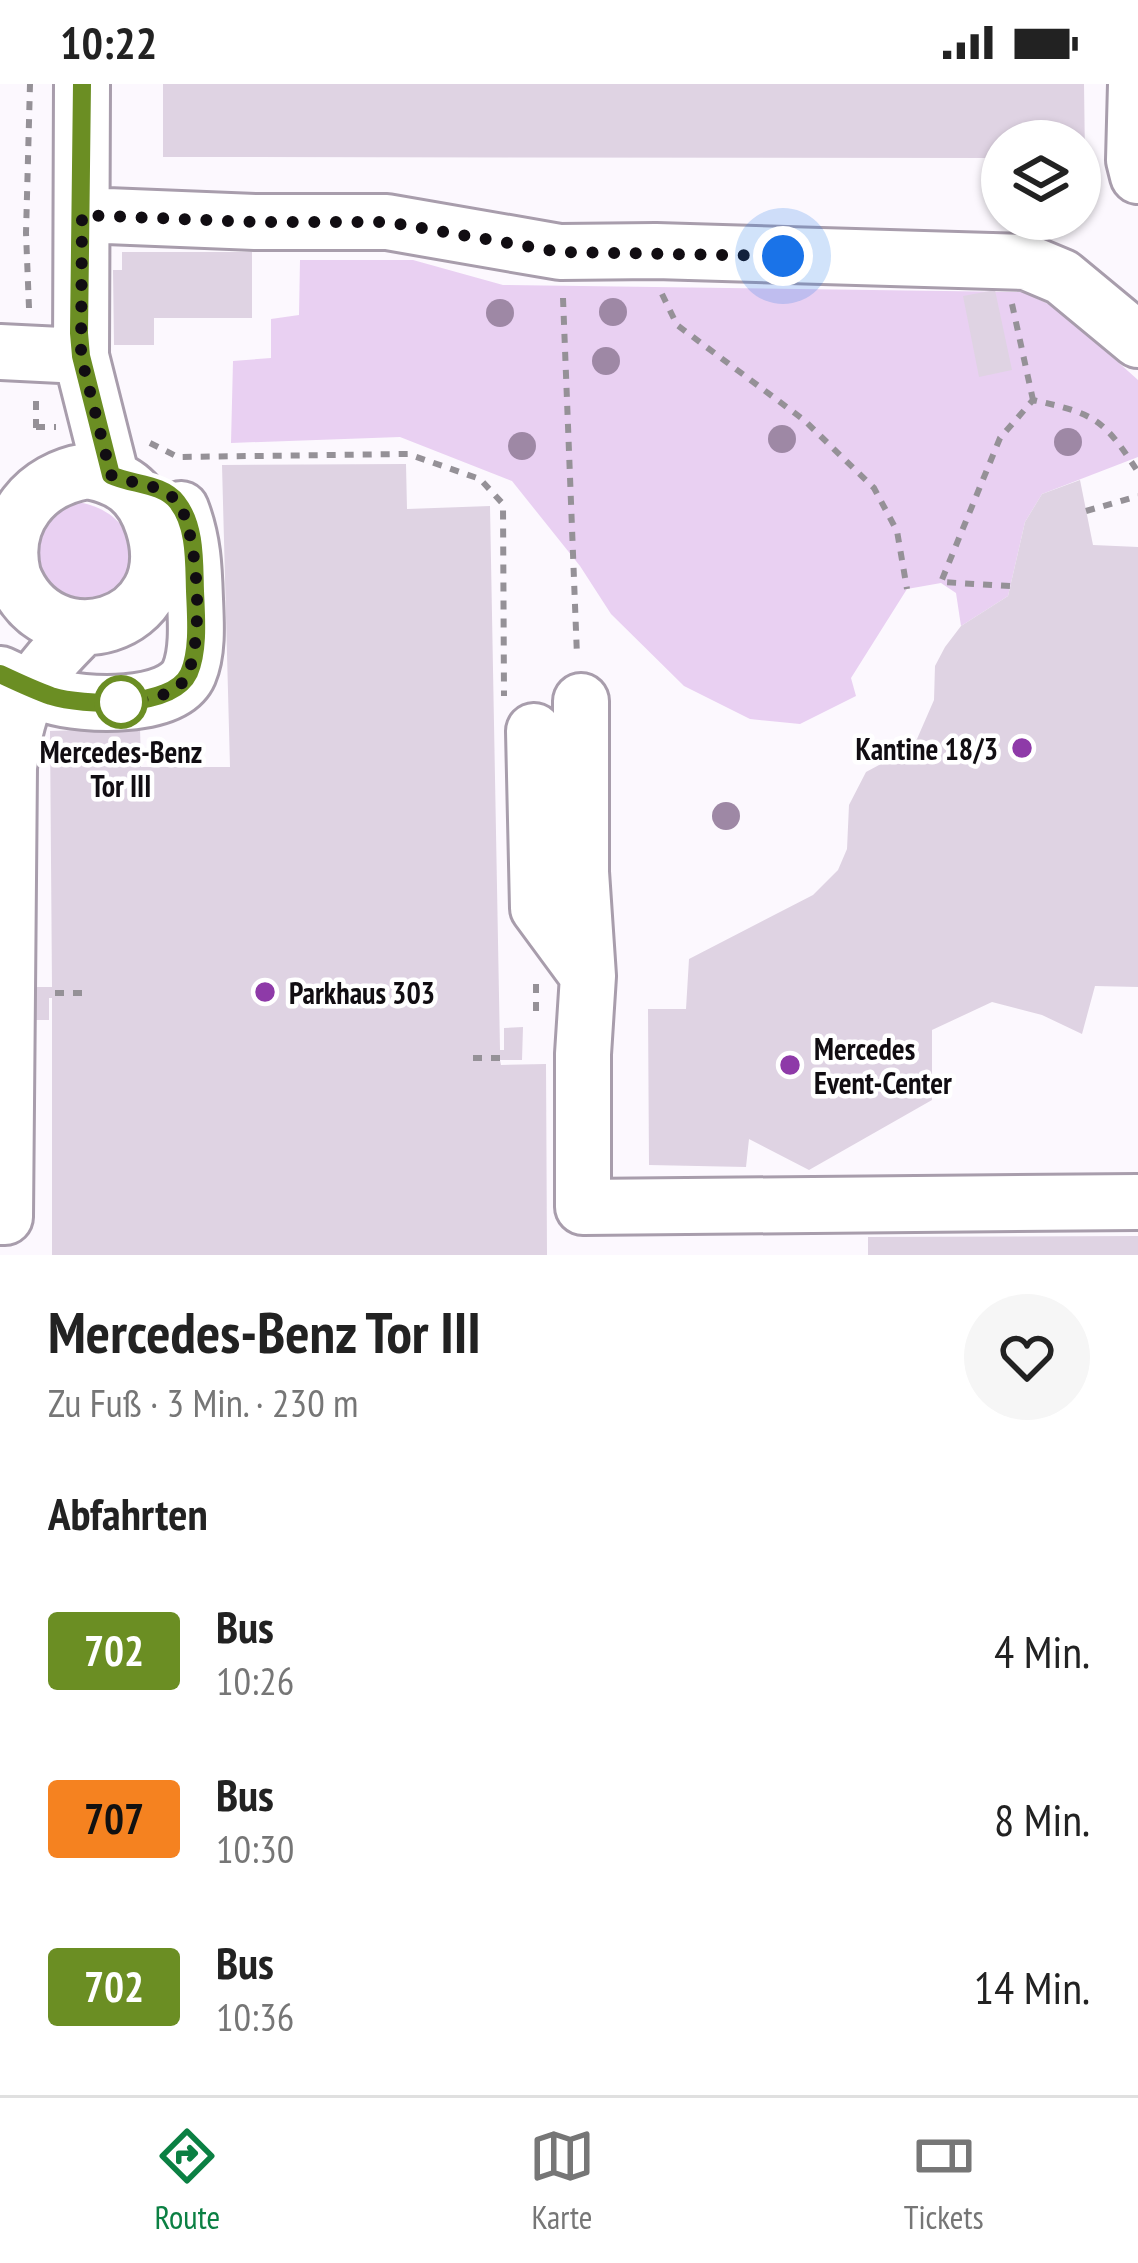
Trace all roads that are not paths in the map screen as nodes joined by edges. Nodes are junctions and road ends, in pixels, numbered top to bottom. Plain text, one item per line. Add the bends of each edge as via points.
1 (82, 84) edge
2 (1136, 84) edge
3 (1138, 176) edge
4 (82, 215) junction
5 (1138, 340) edge
6 (45, 344) edge
7 (112, 462) junction
8 (23, 490) edge
9 (15, 592) edge
10 (30, 666) edge
11 (581, 701) road end
12 (519, 720) road end
13 (562, 972) junction
14 (7, 1057) junction
15 (51, 1096) dead end
16 (1138, 1202) edge
17 (0, 1217) edge
18 (583, 1231) edge

1 - 4 street
2 - 3 street
4 - 5 street via 387,222 560,252 1002,259 1063,277
4 - 6 street
6 - 7 street
6 - 8 street via 64,428
7 - 8 street
7 - 10 street via 148,510 166,583
7 - 10 street via 178,503 193,541 196,623 188,674 164,694 121,702 56,698
8 - 9 street via 8,553
9 - 10 street via 52,621
10 - 14 street via 9,767
11 - 13 street via 581,872
12 - 13 street via 538,908
13 - 18 street via 560,1043
14 - 15 street via 26,1090
14 - 17 street
16 - 18 street

